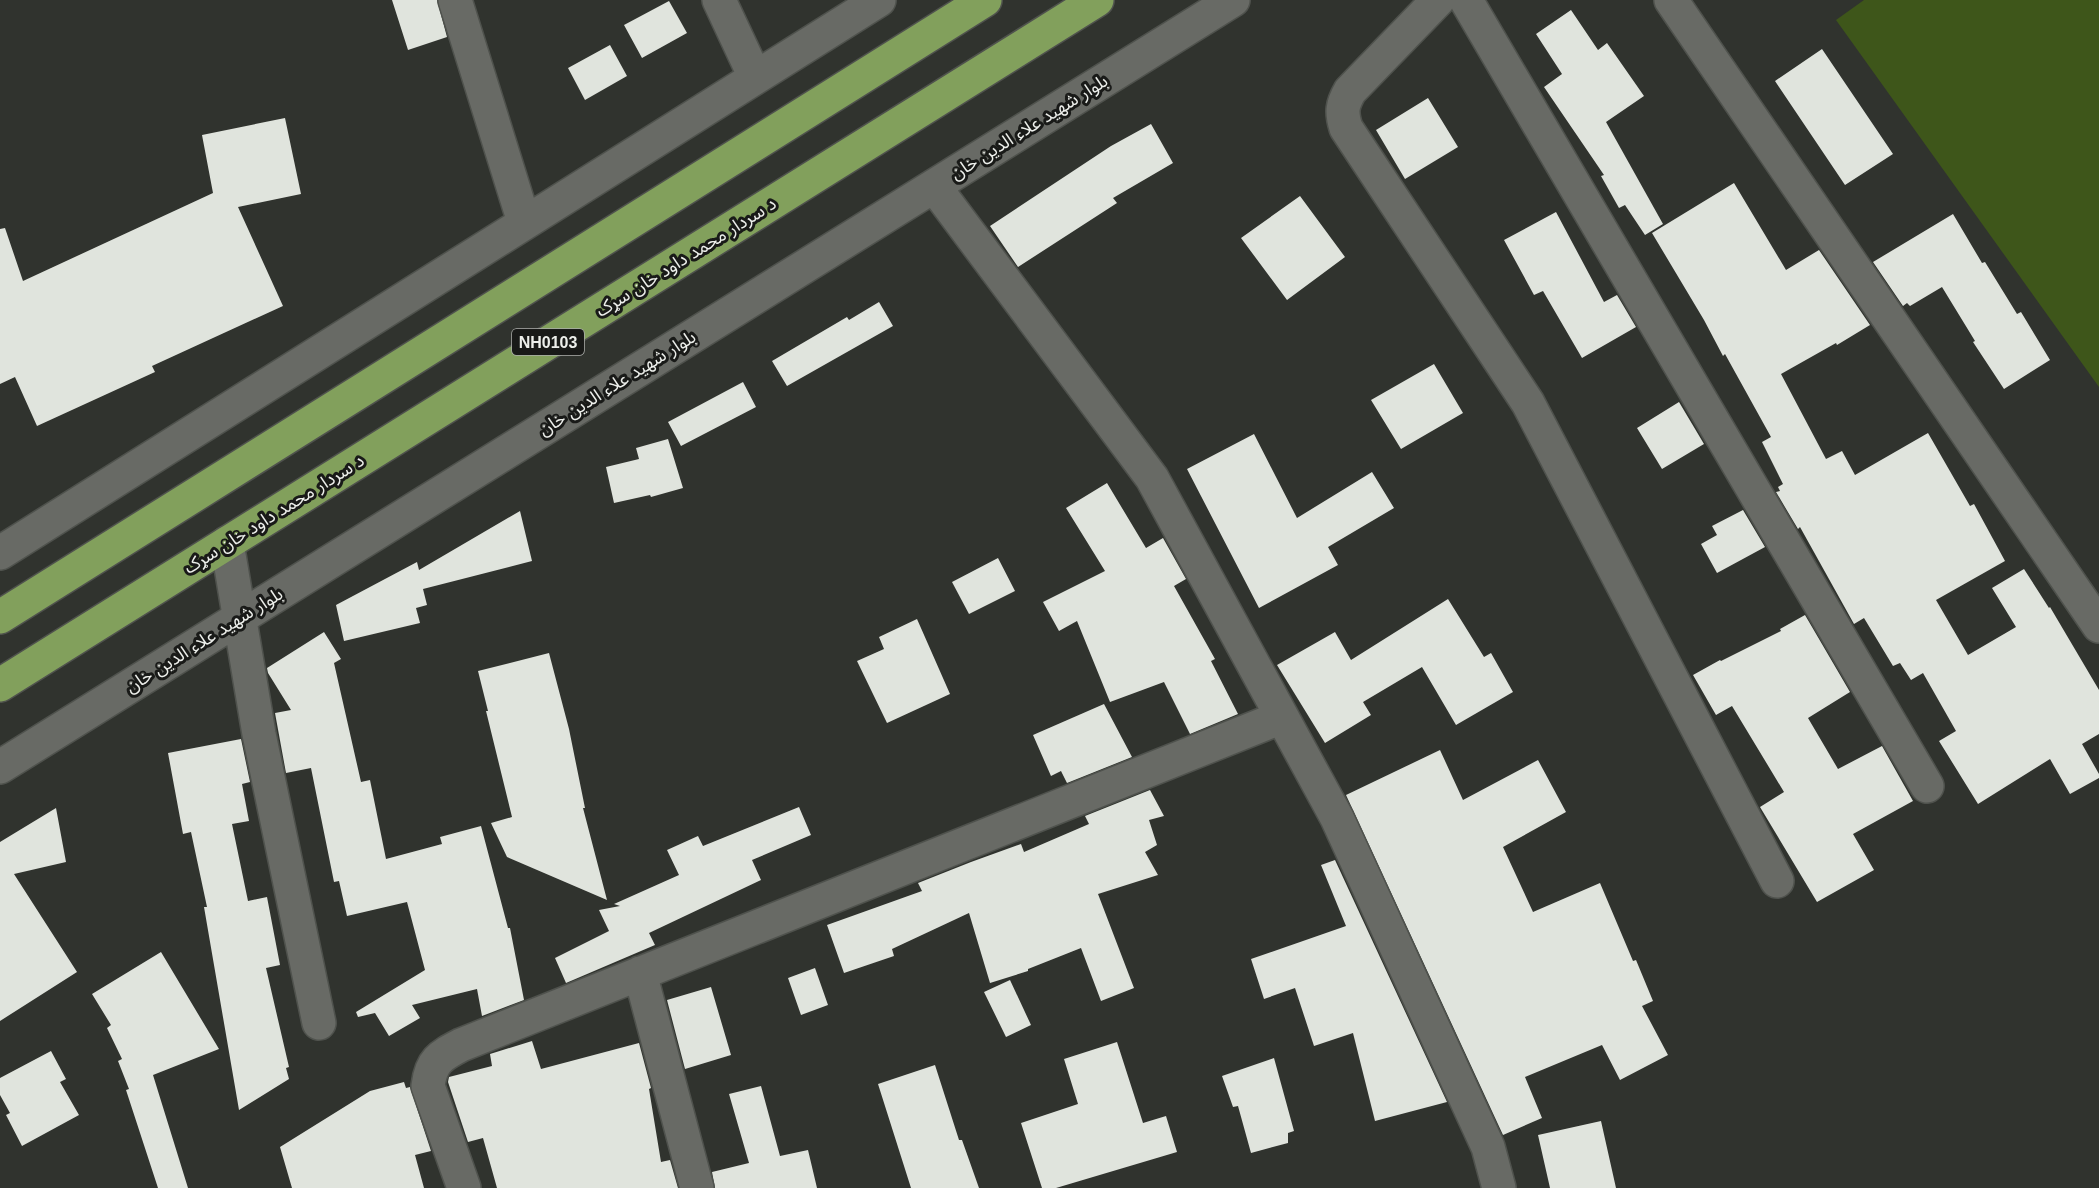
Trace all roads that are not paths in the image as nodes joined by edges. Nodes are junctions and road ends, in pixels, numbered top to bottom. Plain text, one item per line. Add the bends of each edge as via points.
1 (455, 0) edge
2 (718, 0) edge
3 (879, 0) edge
4 (985, 0) edge
5 (1097, 0) edge
6 (1233, 0) edge
7 (1438, 0) edge
8 (1466, 0) edge
9 (1671, 0) edge
10 (754, 77) junction
11 (934, 186) junction
12 (524, 222) junction
13 (227, 543) junction
14 (0, 554) edge
15 (0, 617) edge
16 (240, 618) junction
17 (2099, 626) edge
18 (0, 685) edge
19 (1282, 717) junction
20 (0, 767) edge
21 (1928, 786) dead end
22 (1777, 881) dead end
23 (640, 972) junction
24 (319, 1023) dead end
25 (464, 1188) edge
26 (697, 1188) edge
27 (1499, 1188) edge

1 - 12 street
2 - 10 street
3 - 10 street
4 - 15 highway
5 - 13 highway, د سردار محمد داود خان سړک / NH0103
6 - 11 street, بلوار شهید علاء الدین خان
7 - 22 street via 1350,91 1342,104 1346,128 1528,402
8 - 21 street
9 - 17 street
10 - 12 street
11 - 16 street, بلوار شهید علاء الدین خان
11 - 19 street via 1152,478
12 - 14 street
13 - 16 street
13 - 18 highway, د سردار محمد داود خان سړک / NH0103
16 - 20 street, بلوار شهید علاء الدین خان
16 - 24 street via 259,734
19 - 23 street
19 - 27 street via 1337,818 1474,1115
23 - 25 street via 461,1046 434,1063 428,1086
23 - 26 street

